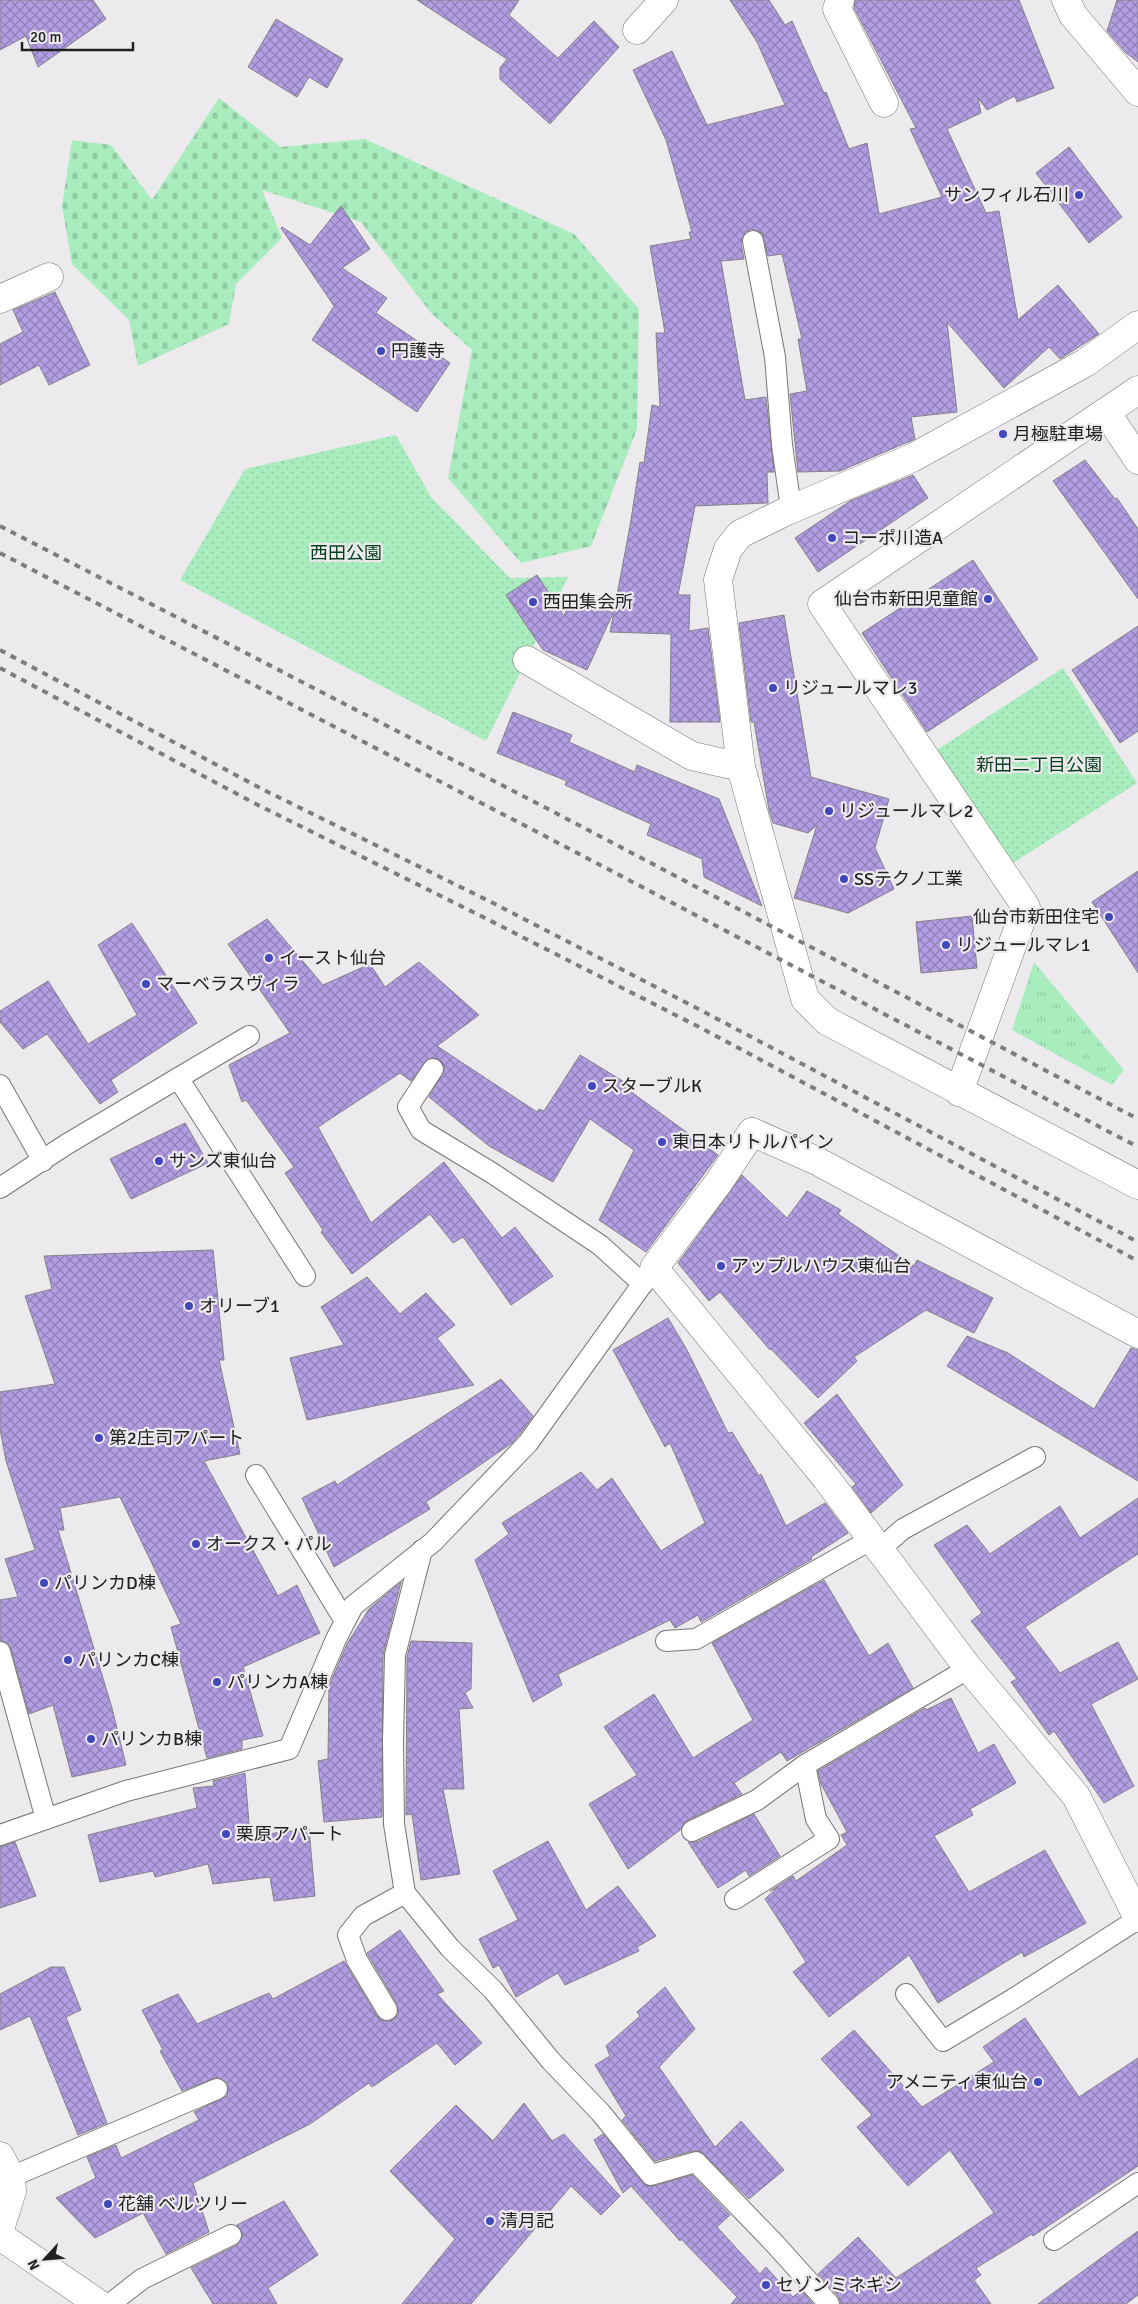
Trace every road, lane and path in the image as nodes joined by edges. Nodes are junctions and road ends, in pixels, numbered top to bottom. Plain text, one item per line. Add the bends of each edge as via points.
1 (664, 0) edge
2 (840, 0) edge
3 (1066, 0) edge
4 (637, 30) dead end
5 (1138, 92) edge
6 (884, 103) dead end
7 (753, 241) dead end
8 (49, 277) dead end
9 (0, 299) edge
10 (1138, 325) edge
11 (1138, 390) edge
12 (1106, 412) junction
13 (1138, 460) edge
14 (791, 508) junction
15 (527, 660) dead end
16 (741, 767) junction
17 (248, 1036) dead end
18 (433, 1070) dead end
19 (178, 1078) junction
20 (0, 1085) edge
21 (959, 1092) junction
22 (43, 1161) junction
23 (1138, 1185) edge
24 (0, 1188) edge
25 (305, 1276) dead end
26 (649, 1276) junction
27 (1138, 1334) edge
28 (1034, 1457) dead end
29 (256, 1475) dead end
30 (876, 1544) junction
31 (422, 1550) junction
32 (345, 1621) junction
33 (666, 1641) dead end
34 (0, 1652) edge
35 (970, 1667) junction
36 (805, 1765) junction
37 (46, 1819) junction
38 (692, 1831) dead end
39 (0, 1834) edge
40 (406, 1893) junction
41 (735, 1899) dead end
42 (1138, 1919) edge
43 (906, 1994) dead end
44 (387, 2010) dead end
45 (217, 2089) dead end
46 (6, 2166) edge
47 (1138, 2183) edge
48 (0, 2229) edge
49 (231, 2235) dead end
50 (0, 2236) edge
51 (1054, 2240) dead end
52 (93, 2301) edge
53 (828, 2304) edge

1 - 4 street
2 - 6 street via 837,9
3 - 5 street via 1073,15
7 - 14 lane via 775,357
8 - 9 street
10 - 14 street via 1085,363 912,458
11 - 12 street
12 - 13 street
12 - 21 street via 822,604 1026,907
14 - 16 street via 740,534 728,549 718,580
15 - 16 street via 692,756
16 - 21 street via 805,999 827,1021
17 - 19 lane
18 - 26 lane via 408,1107 422,1130
19 - 22 lane
19 - 25 lane
20 - 22 lane
21 - 23 street
22 - 24 lane
26 - 27 street via 752,1132 817,1161
26 - 30 street via 826,1478
26 - 31 lane via 528,1443
28 - 30 lane
29 - 32 lane
30 - 33 lane via 696,1639
30 - 35 street
31 - 32 lane via 353,1606
31 - 40 lane via 394,1655 394,1824
32 - 37 lane via 289,1749 126,1792
34 - 37 lane
35 - 36 lane
35 - 42 street via 1076,1796
36 - 38 lane via 757,1800
36 - 41 lane via 816,1819 829,1839
37 - 39 lane
40 - 44 lane via 363,1916 348,1935 357,1960
40 - 53 lane via 450,1948 493,1990 551,2062 601,2113 651,2175 696,2162
42 - 43 lane via 942,2041
45 - 46 lane
46 - 48 street via 12,2191
47 - 51 lane
49 - 52 lane
50 - 52 street

